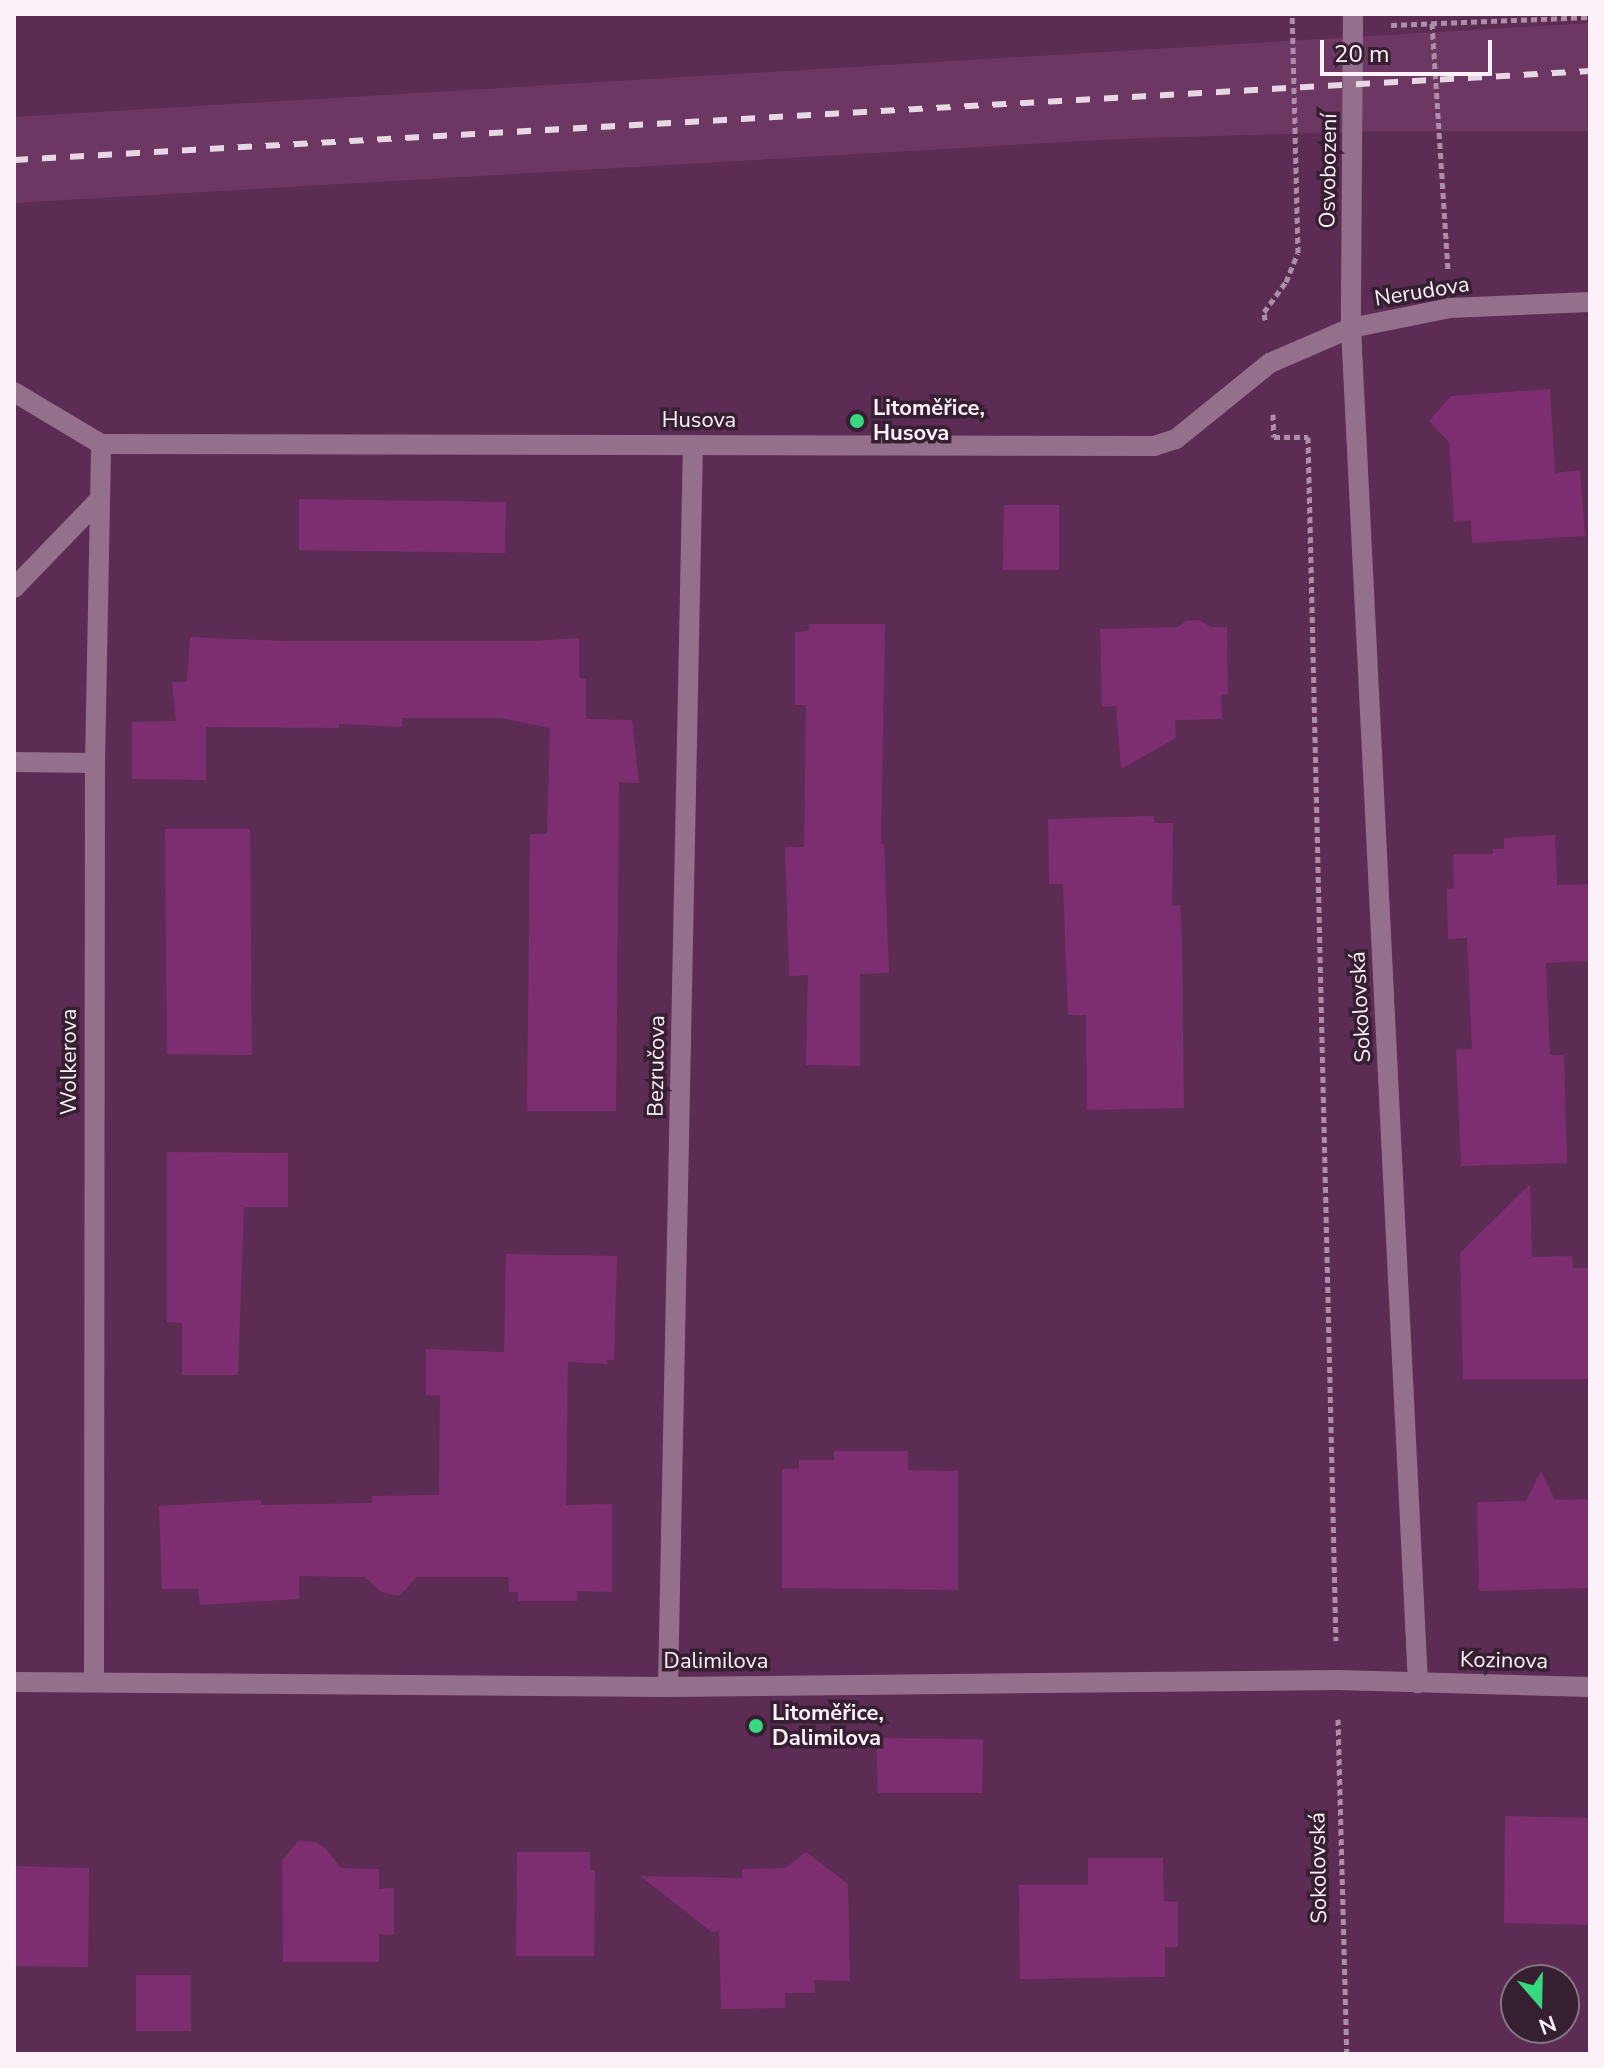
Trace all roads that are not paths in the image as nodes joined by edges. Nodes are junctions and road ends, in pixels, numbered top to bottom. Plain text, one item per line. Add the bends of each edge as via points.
1 (1353, 20) edge
2 (1590, 302) edge
3 (1351, 328) junction
4 (1270, 363) joint
5 (14, 392) edge
6 (101, 444) junction
7 (693, 445) junction
8 (100, 499) junction
9 (14, 588) edge
10 (14, 762) edge
11 (95, 763) junction
12 (94, 1681) junction
13 (14, 1682) edge
14 (1418, 1683) junction
15 (668, 1687) junction
16 (1590, 1687) edge

1 - 3 street, Osvobození
2 - 3 street, Nerudova via 1450,308
3 - 4 street, Nerudova
3 - 14 street, Sokolovská
4 - 7 street, Husova via 1176,439 1154,446
5 - 6 street
6 - 7 street, Husova
6 - 8 street, Wolkerova
7 - 15 street, Bezručova
8 - 9 street
8 - 11 street, Wolkerova
10 - 11 street
11 - 12 street, Wolkerova
12 - 13 street, Dalimilova
12 - 15 street, Dalimilova
14 - 15 street, Dalimilova
14 - 16 street, Kozinova

